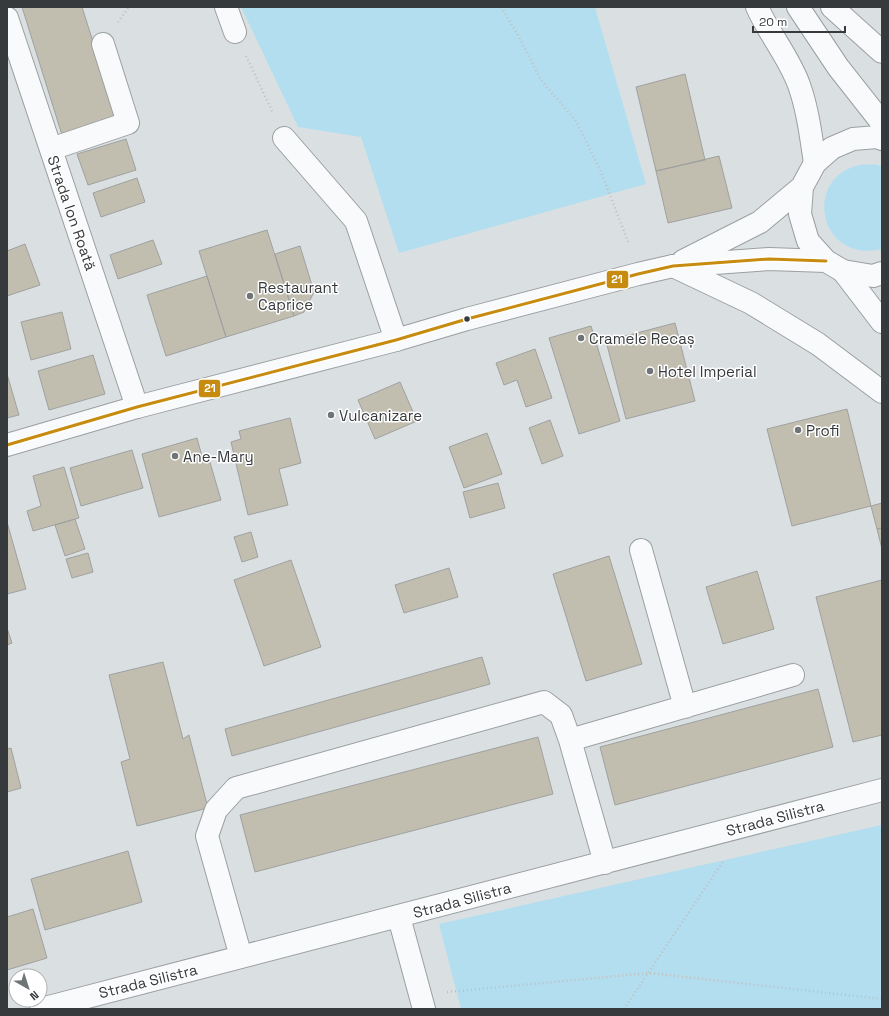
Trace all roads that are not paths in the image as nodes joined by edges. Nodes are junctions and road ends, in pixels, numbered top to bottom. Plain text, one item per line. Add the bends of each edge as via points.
1 (226, 7) edge
2 (757, 7) edge
3 (798, 7) edge
4 (832, 7) edge
5 (7, 18) edge
6 (235, 32) road end
7 (104, 44) dead end
8 (882, 52) edge
9 (882, 123) edge
10 (284, 138) road end
11 (882, 139) edge
12 (51, 149) junction
13 (815, 163) junction
14 (802, 187) junction
15 (673, 266) junction
16 (835, 266) junction
17 (882, 273) edge
18 (882, 322) edge
19 (396, 340) junction
20 (882, 392) edge
21 (137, 407) junction
22 (7, 445) edge
23 (641, 550) dead end
24 (792, 675) dead end
25 (685, 707) junction
26 (570, 740) junction
27 (882, 790) edge
28 (605, 863) junction
29 (399, 917) junction
30 (241, 957) junction
31 (422, 1002) edge
32 (71, 1005) edge
33 (41, 1009) edge

1 - 6 street
2 - 13 street via 799,85 810,128
3 - 9 street via 838,67
4 - 8 street
5 - 12 street, Strada Ion Roată
7 - 12 street via 128,123
10 - 19 street via 356,221
11 - 13 street via 853,139 832,148
12 - 21 street, Strada Ion Roată
13 - 14 street
14 - 15 street via 760,222
14 - 16 street via 800,214 808,240
15 - 16 street via 769,259
15 - 19 street
15 - 20 street via 751,303 818,344
16 - 17 street via 873,276
16 - 18 street
19 - 21 street
21 - 22 street
23 - 25 street
24 - 25 street
25 - 26 street
26 - 28 street
26 - 30 street via 561,715 544,702 236,788 216,810 207,836
27 - 28 street, Strada Silistra
28 - 29 street, Strada Silistra
29 - 30 street, Strada Silistra
29 - 31 street
30 - 32 street, Strada Silistra
32 - 33 street, Strada Silistra

